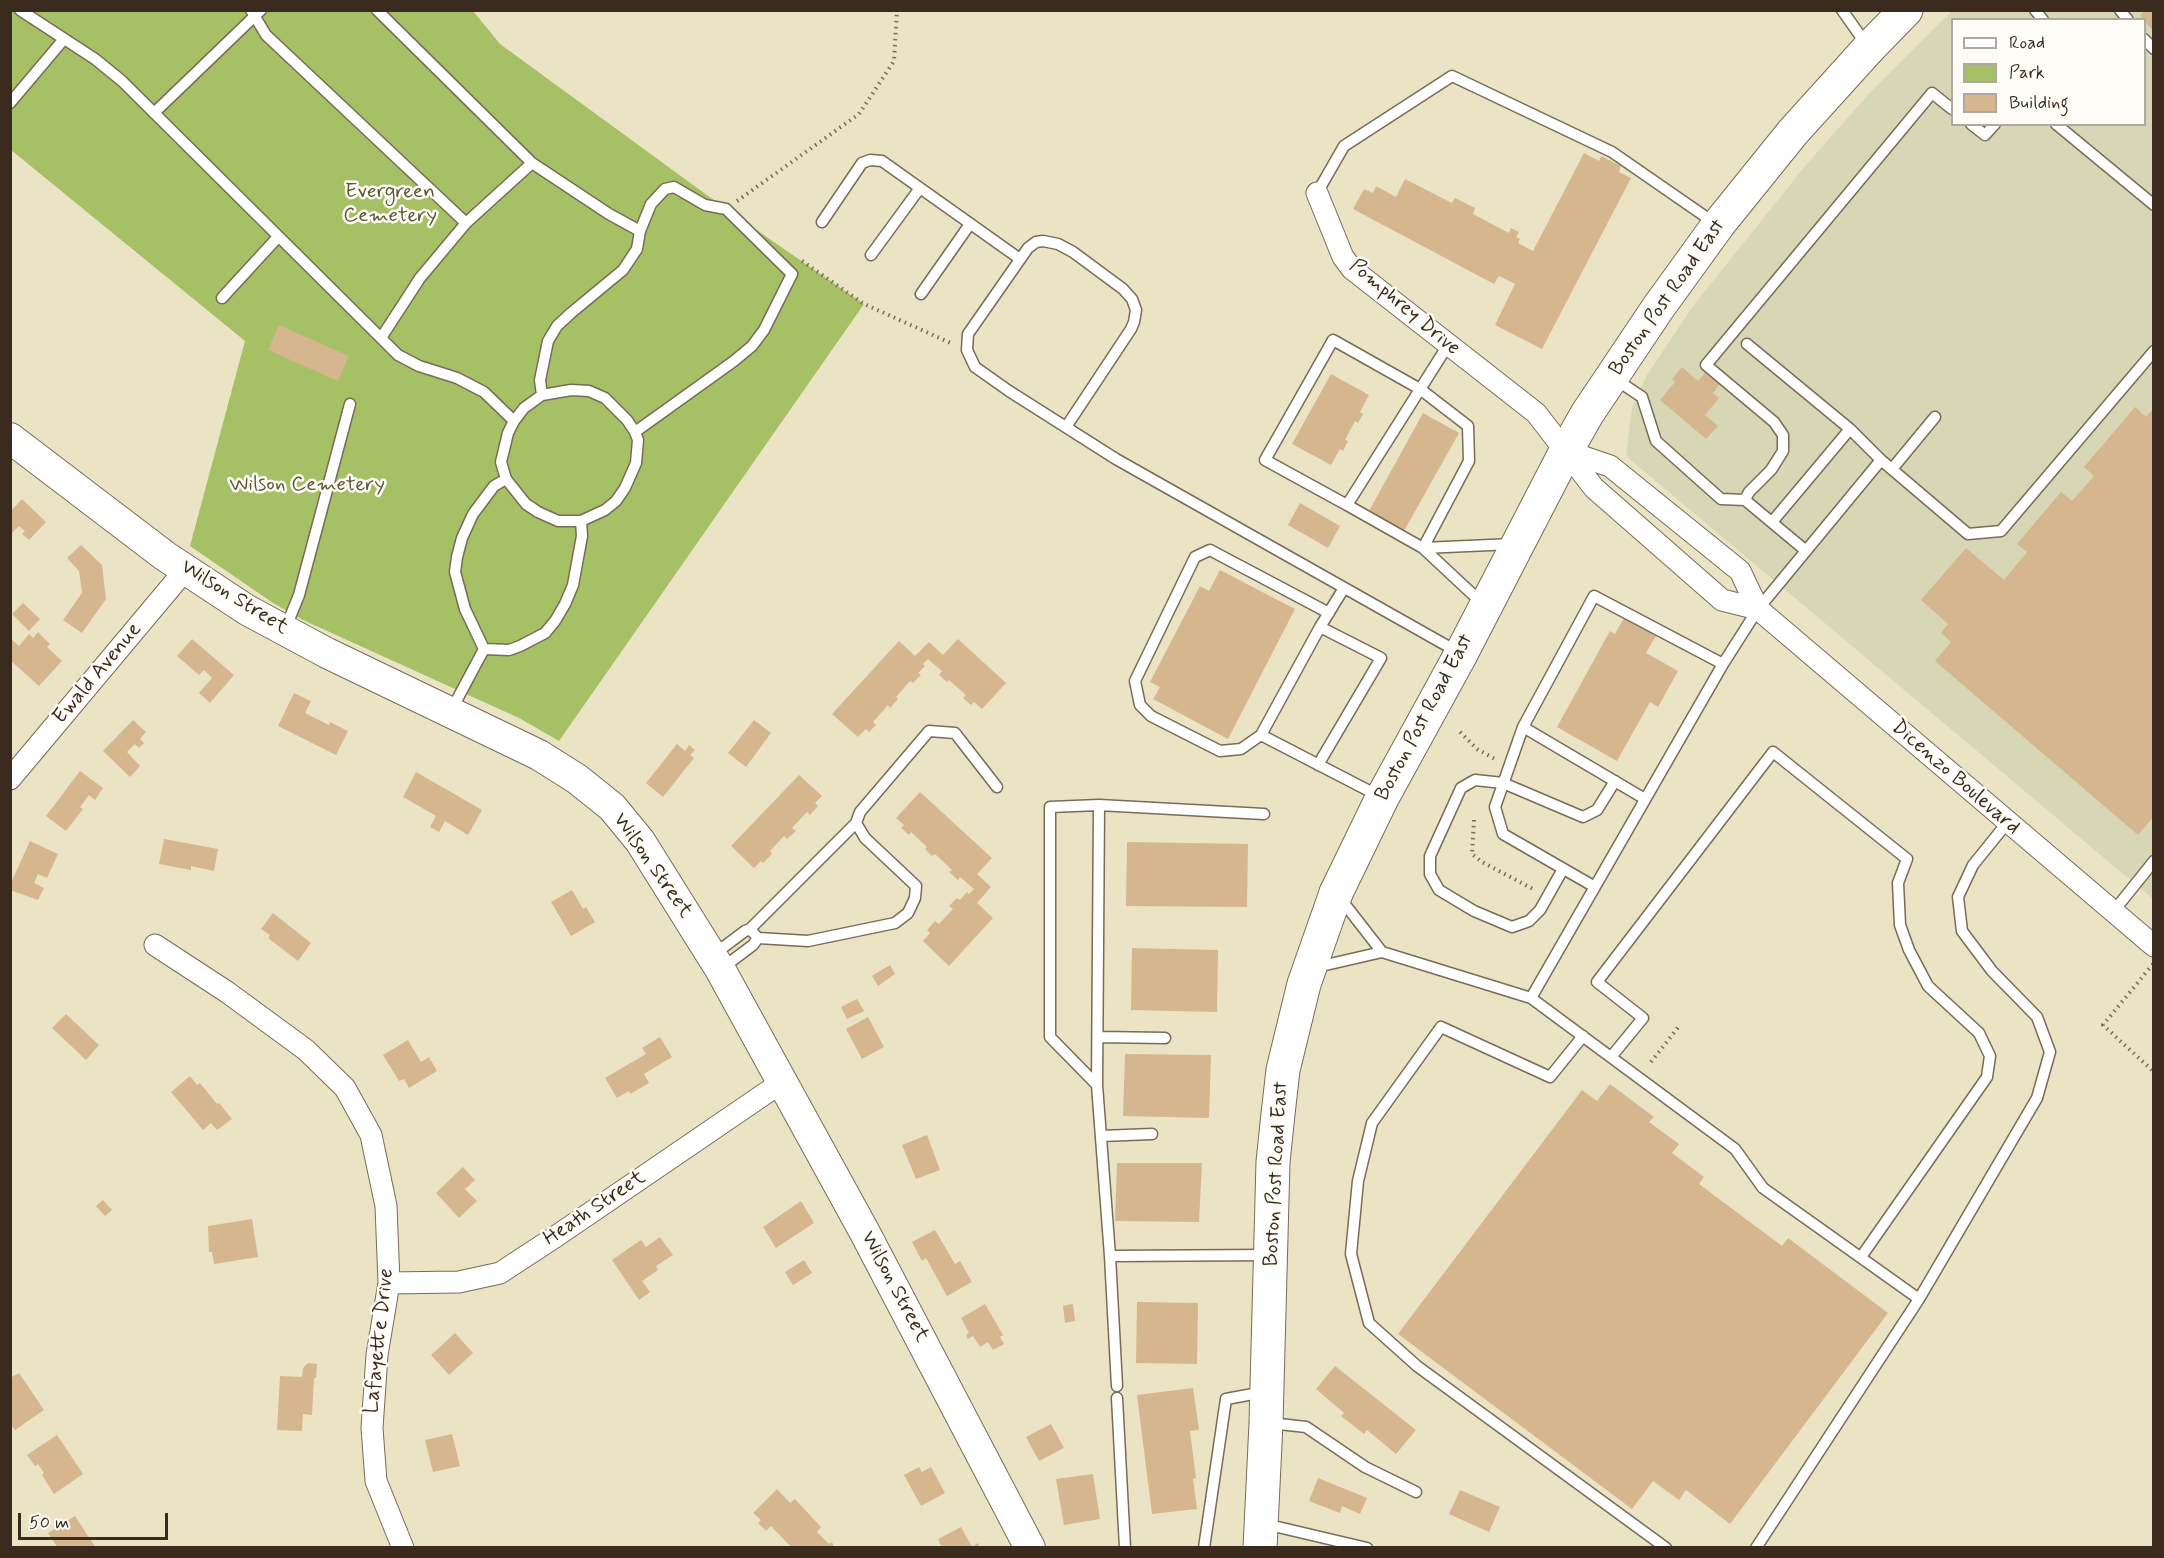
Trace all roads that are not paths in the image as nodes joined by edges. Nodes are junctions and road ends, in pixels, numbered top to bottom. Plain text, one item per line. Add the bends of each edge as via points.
1 (20, 10) edge
2 (378, 10) edge
3 (1842, 10) edge
4 (1906, 10) edge
5 (255, 13) edge
6 (64, 39) junction
7 (1869, 48) junction
8 (10, 102) edge
9 (1951, 107) edge
10 (154, 113) junction
11 (1974, 126) edge
12 (1993, 126) edge
13 (2058, 126) edge
14 (532, 163) junction
15 (920, 188) junction
16 (1317, 193) joint
17 (2154, 205) edge
18 (822, 222) dead end
19 (466, 223) junction
20 (970, 224) junction
21 (1718, 225) junction
22 (640, 231) junction
23 (278, 237) junction
24 (871, 255) dead end
25 (1020, 259) junction
26 (921, 294) dead end
27 (222, 298) dead end
28 (381, 338) junction
29 (1747, 344) dead end
30 (1449, 345) junction
31 (2154, 351) edge
32 (1612, 377) junction
33 (1420, 390) junction
34 (542, 395) junction
35 (350, 404) dead end
36 (1935, 417) dead end
37 (514, 421) junction
38 (1066, 427) junction
39 (1850, 429) junction
40 (635, 432) junction
41 (10, 438) edge
42 (1566, 451) junction
43 (1881, 460) junction
44 (1892, 469) junction
45 (506, 479) junction
46 (1745, 500) junction
47 (1347, 506) junction
48 (581, 521) junction
49 (1772, 522) junction
50 (1518, 544) junction
51 (1423, 548) junction
52 (1805, 550) junction
53 (186, 569) junction
54 (1344, 588) junction
55 (1486, 606) junction
56 (1758, 609) junction
57 (1329, 613) junction
58 (1320, 627) junction
59 (285, 630) junction
60 (484, 649) junction
61 (1461, 654) junction
62 (1723, 664) junction
63 (450, 712) junction
64 (1523, 727) junction
65 (1261, 735) junction
66 (1318, 765) junction
67 (10, 779) edge
68 (1615, 781) junction
69 (1503, 783) junction
70 (997, 787) dead end
71 (1382, 798) junction
72 (1645, 799) junction
73 (1100, 805) junction
74 (1264, 814) dead end
75 (856, 823) junction
76 (2007, 823) junction
77 (2154, 861) edge
78 (1563, 869) junction
79 (1595, 887) junction
80 (1336, 893) junction
81 (2113, 912) junction
82 (754, 933) junction
83 (155, 945) dead end
84 (2154, 946) edge
85 (1382, 952) junction
86 (716, 962) junction
87 (1309, 969) junction
88 (1531, 998) junction
89 (1583, 1036) junction
90 (1098, 1037) junction
91 (1165, 1038) dead end
92 (1611, 1057) junction
93 (782, 1082) junction
94 (1097, 1085) junction
95 (1152, 1134) dead end
96 (1101, 1136) junction
97 (1271, 1255) junction
98 (1110, 1256) junction
99 (1861, 1257) junction
100 (389, 1283) junction
101 (1919, 1299) junction
102 (1117, 1386) dead end
103 (1117, 1398) dead end
104 (1267, 1407) junction
105 (1416, 1492) dead end
106 (1262, 1535) edge
107 (1332, 1544) edge
108 (403, 1548) edge
109 (1030, 1548) edge
110 (1125, 1548) edge
111 (1204, 1548) edge
112 (1367, 1548) edge
113 (1666, 1548) edge
114 (1756, 1548) edge

1 - 6 lane
2 - 14 lane
3 - 7 lane
4 - 7 main road, Boston Post Road East
5 - 10 lane
5 - 19 lane via 266,35
6 - 8 lane
6 - 10 lane via 122,81
7 - 21 main road, Boston Post Road East via 1785,141
9 - 46 lane via 1932,93 1706,365 1774,422 1783,435 1783,451
10 - 23 lane
11 - 12 lane via 1985,135
13 - 17 lane
14 - 19 lane
14 - 22 lane
15 - 18 lane via 882,161 870,160 862,163
15 - 20 lane
15 - 24 lane
16 - 21 lane, Pomphrey Drive via 1344,146 1452,76 1612,152
16 - 30 street, Pomphrey Drive via 1349,266
19 - 28 lane via 427,269
20 - 25 lane
20 - 26 lane
21 - 32 main road, Boston Post Road East
22 - 34 lane via 636,249 623,270 571,313 548,341 540,380
22 - 40 lane via 651,204 665,189 674,187 705,205 726,208 792,274 752,346
23 - 27 lane
23 - 28 lane
25 - 38 lane via 968,334 967,350 975,367
25 - 38 lane via 1036,242 1058,244 1123,289 1136,310 1131,329
28 - 37 lane via 405,359 484,392
29 - 39 lane
30 - 33 lane
30 - 42 street, Pomphrey Drive via 1536,413
31 - 44 lane via 2001,531 1968,534
32 - 42 main road, Boston Post Road East
32 - 46 lane via 1642,397 1656,441 1721,499
33 - 47 lane
33 - 47 lane via 1333,340 1265,460
33 - 51 lane via 1468,426 1469,461
34 - 37 lane
34 - 40 lane via 590,391 619,410
35 - 59 lane via 299,595
36 - 44 lane
37 - 45 lane via 501,462
38 - 54 lane
39 - 43 lane
39 - 49 lane
40 - 48 lane via 636,463 625,488 605,510
41 - 53 street, Wilson Street
42 - 50 main road, Boston Post Road East
42 - 56 street, Dicenzo Boulevard via 1594,488 1722,600
42 - 56 street, Dicenzo Boulevard via 1610,466 1740,571
43 - 44 lane
43 - 52 lane
45 - 48 lane via 520,498 538,512 558,521
45 - 60 lane via 494,486 473,514 457,557 459,591
46 - 49 lane
47 - 51 lane
48 - 60 lane via 573,585 555,621 544,633 520,646 509,650
49 - 52 lane
50 - 51 lane
50 - 55 main road, Boston Post Road East
51 - 55 lane
52 - 56 lane
53 - 59 street, Wilson Street
53 - 67 street, Ewald Avenue
54 - 57 lane
54 - 61 lane
55 - 61 main road, Boston Post Road East
56 - 62 lane
56 - 76 street, Dicenzo Boulevard
57 - 58 lane
57 - 65 lane via 1210,550 1195,557 1135,681 1140,705 1151,716 1220,751 1241,749
58 - 65 lane
58 - 66 lane via 1380,658
59 - 63 street, Wilson Street
60 - 63 lane
61 - 71 main road, Boston Post Road East
62 - 64 lane via 1594,596
62 - 72 lane
63 - 86 street, Wilson Street via 539,755 612,807 640,841
64 - 68 lane
64 - 69 lane
65 - 66 lane
66 - 71 lane
68 - 69 lane via 1598,810 1583,817
68 - 72 lane
69 - 78 lane via 1495,807 1503,834
69 - 78 lane via 1475,780 1461,788 1430,856 1430,874 1439,890 1512,927 1529,921 1540,910
70 - 75 lane via 955,733 929,731 860,812
71 - 80 main road, Boston Post Road East
72 - 79 lane
73 - 74 lane
73 - 90 lane
73 - 94 lane via 1050,807 1050,1037
75 - 82 lane
75 - 82 lane via 865,838 916,886 908,913 895,923 808,941
76 - 81 street, Dicenzo Boulevard
76 - 101 lane via 1973,865 1958,897 1962,931 1992,971 2037,1017 2050,1052 2037,1098
77 - 81 lane
78 - 79 lane
79 - 88 lane
80 - 85 lane
80 - 87 main road, Boston Post Road East
81 - 84 street, Dicenzo Boulevard
82 - 86 lane via 745,931
82 - 86 lane via 753,945
83 - 100 street, Lafayette Drive via 306,1050 345,1088 371,1135 386,1206
85 - 87 lane
85 - 88 lane
86 - 93 street, Wilson Street
87 - 97 main road, Boston Post Road East via 1283,1070 1273,1162
88 - 89 lane
89 - 92 lane
89 - 113 lane via 1550,1077 1441,1027 1372,1123 1358,1181 1351,1254 1369,1323 1417,1366
90 - 91 lane
90 - 94 lane
92 - 99 lane via 1734,1149 1763,1188
92 - 99 lane via 1643,1018 1597,982 1773,752 1907,859 1898,883 1900,925 1910,951 1928,986 1979,1033 1990,1056 1987,1077
93 - 100 street, Heath Street via 500,1273 459,1282
93 - 109 street, Wilson Street
94 - 96 lane
95 - 96 lane
96 - 98 lane
97 - 98 lane
97 - 104 main road, Boston Post Road East
98 - 102 lane
99 - 101 lane
100 - 108 street, Lafayette Drive via 377,1355 372,1428 376,1481
101 - 114 lane
103 - 110 lane
104 - 105 lane via 1365,1467
104 - 106 main road, Boston Post Road East
104 - 111 lane via 1226,1399
106 - 107 lane
107 - 112 lane

